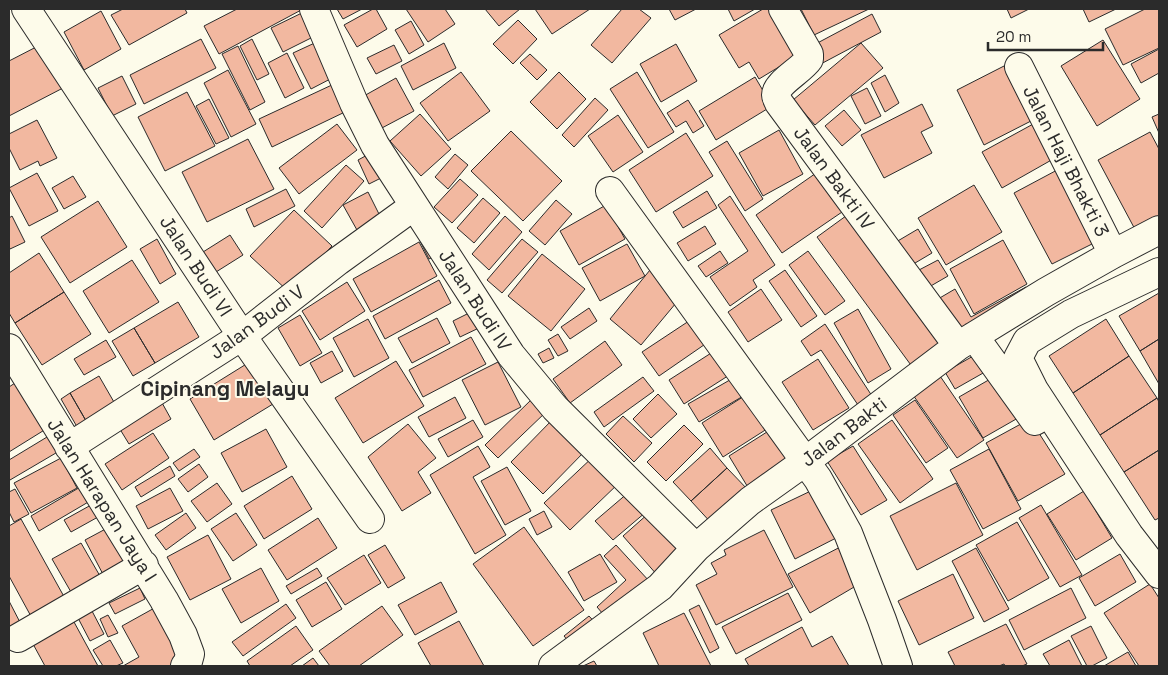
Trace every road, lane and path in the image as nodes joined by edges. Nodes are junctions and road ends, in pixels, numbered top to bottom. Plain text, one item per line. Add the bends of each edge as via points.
1 (26, 9) edge
2 (314, 9) edge
3 (783, 9) edge
4 (1019, 68) dead end
5 (610, 191) dead end
6 (414, 206) junction
7 (1159, 230) edge
8 (1112, 254) junction
9 (1159, 272) edge
10 (242, 336) junction
11 (966, 341) junction
12 (9, 348) edge
13 (69, 447) junction
14 (806, 461) junction
15 (370, 519) dead end
16 (696, 548) junction
17 (144, 565) junction
18 (1159, 574) edge
19 (1159, 595) edge
20 (18, 638) dead end
21 (187, 660) edge
22 (553, 666) edge
23 (898, 666) edge

1 - 10 street, Jalan Budi VI
2 - 6 street, Jalan Budi IV via 375,145
3 - 11 street, Jalan Bakti IV via 809,59 779,86 776,95 779,103
4 - 8 street, Jalan Haji Bhakti 3
5 - 14 street
6 - 10 street, Jalan Budi V
6 - 16 street, Jalan Budi IV via 511,355 555,408
7 - 8 street, Jalan Bakti
8 - 11 street, Jalan Bakti
9 - 18 street via 1071,314 1027,341 1018,358 1039,398 1129,535
10 - 13 street, Jalan Budi V
10 - 15 street, Jalan Budi VI
11 - 14 street, Jalan Bakti
11 - 19 street
12 - 13 street, Jalan Harapan Jaya I
13 - 17 street, Jalan Harapan Jaya I
14 - 16 street, Jalan Bakti via 750,501
14 - 23 street via 848,533
16 - 22 street, Jalan Bakti via 660,587
17 - 20 street
17 - 21 street, Jalan Harapan Jaya I via 183,635

